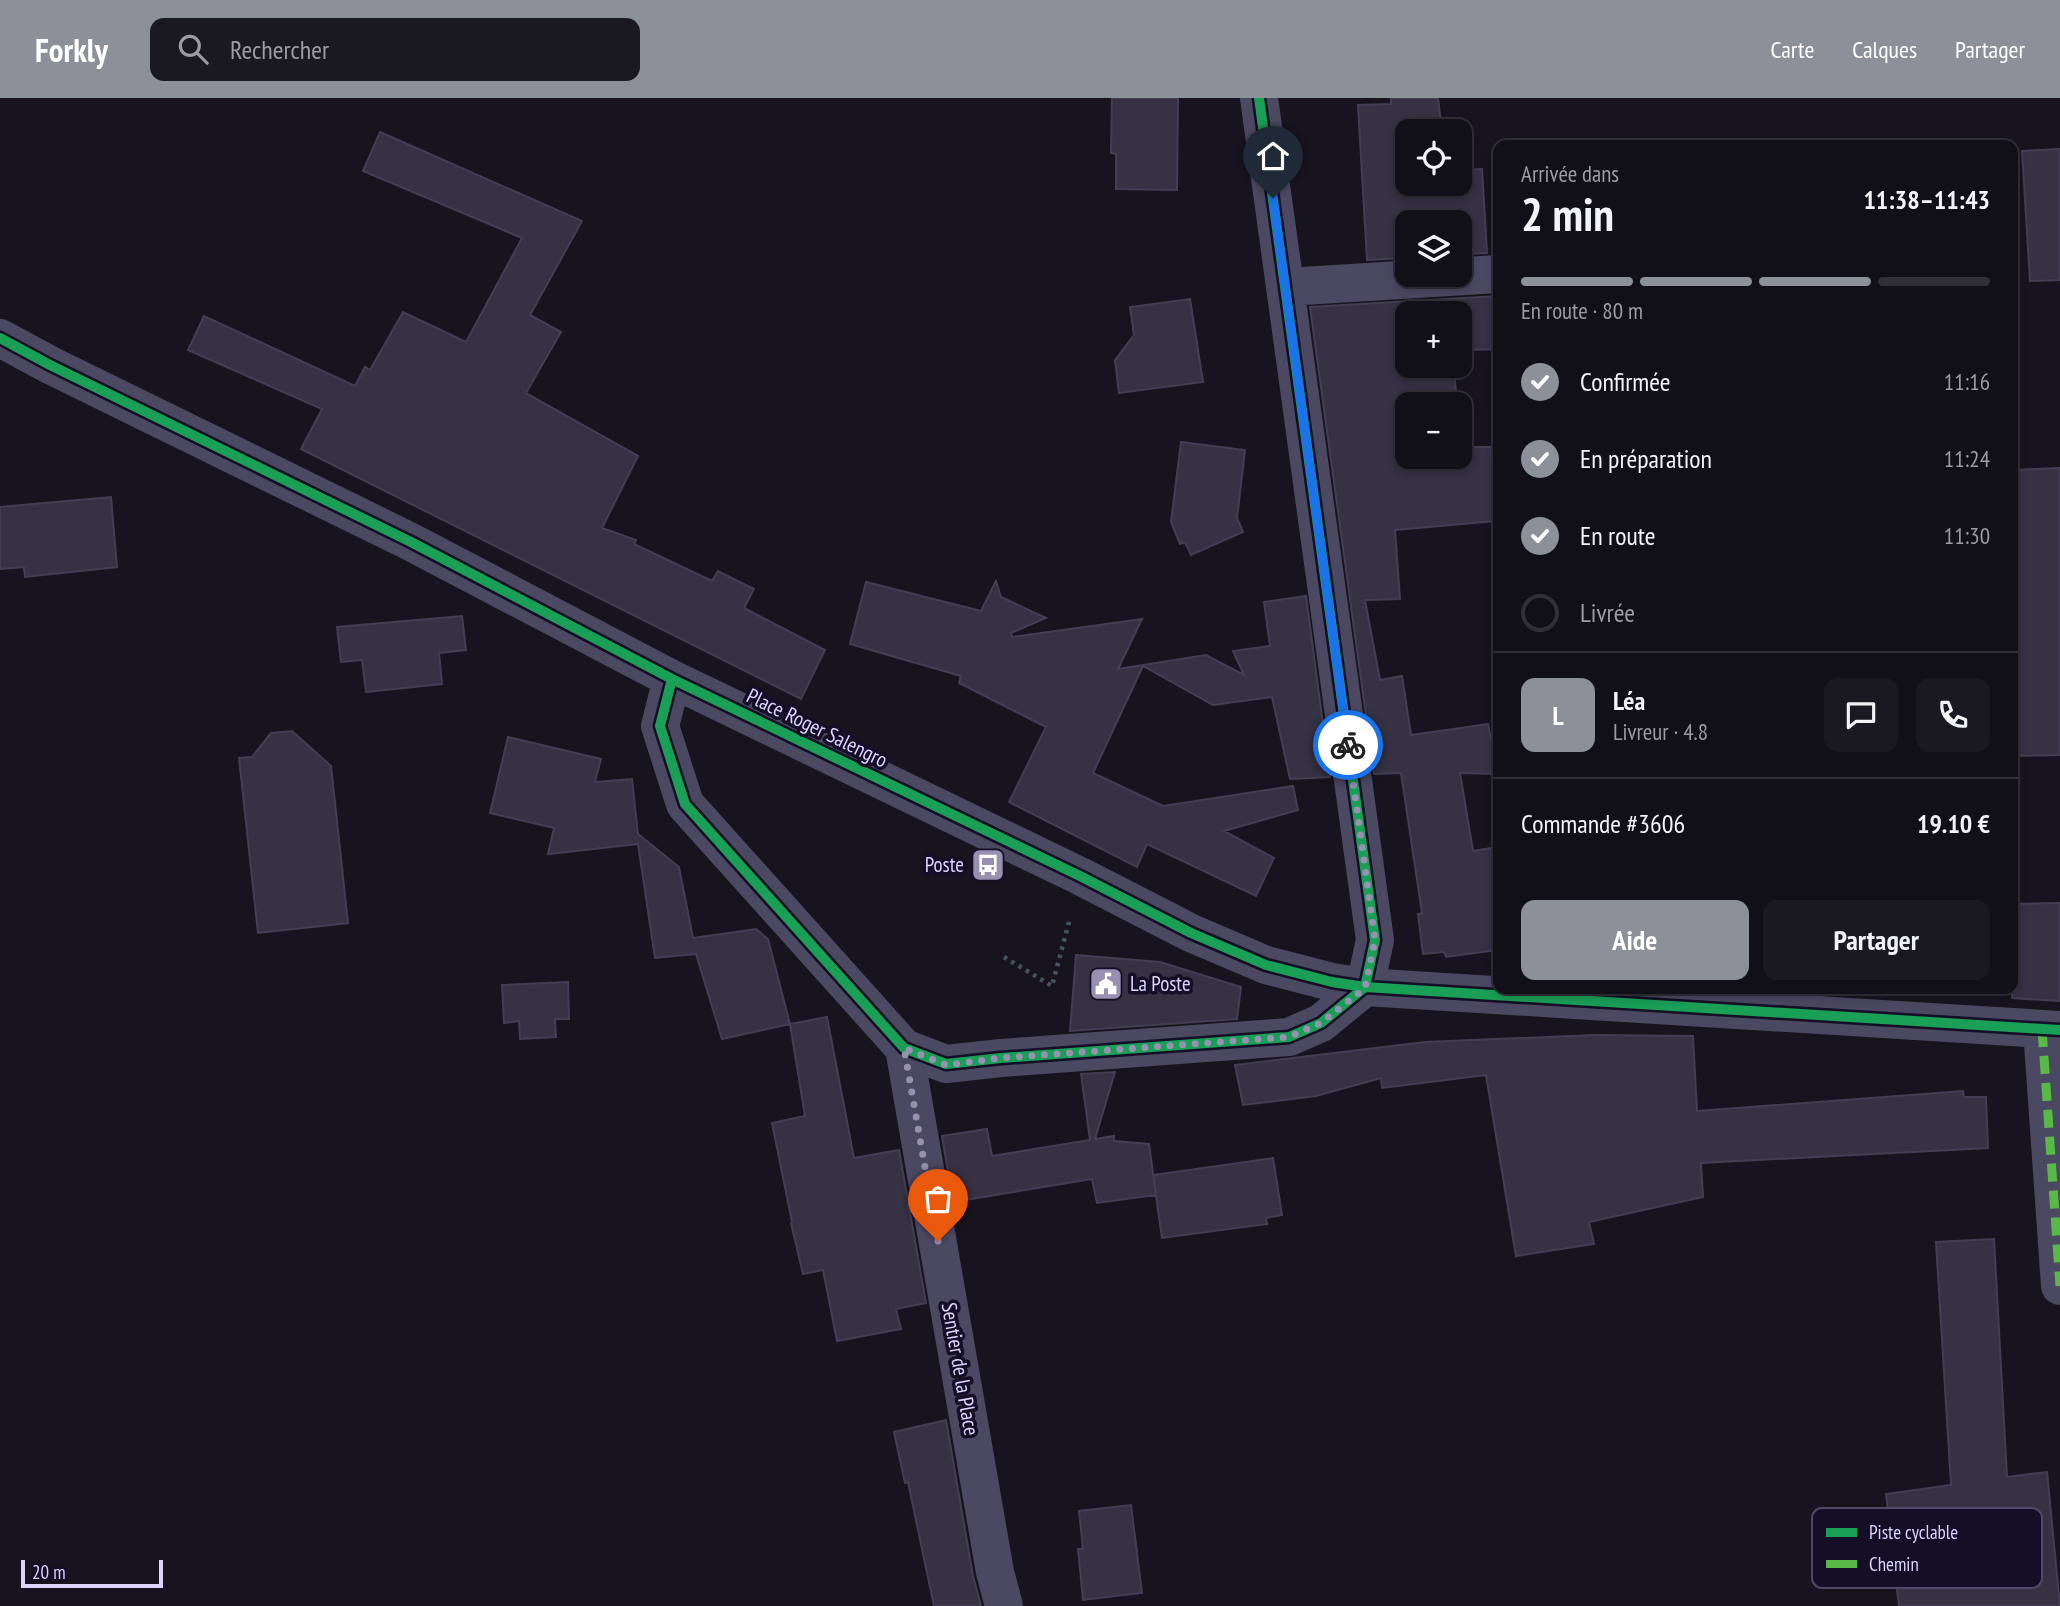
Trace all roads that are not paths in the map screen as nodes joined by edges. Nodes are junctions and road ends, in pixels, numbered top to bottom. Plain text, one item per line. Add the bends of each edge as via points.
1 (1259, 98) edge
2 (1493, 274) edge
3 (1286, 287) junction
4 (0, 338) edge
5 (672, 679) junction
6 (1365, 988) junction
7 (2051, 1029) edge
8 (904, 1048) junction
9 (2060, 1286) edge
10 (1004, 1606) edge

1 - 3 street
2 - 3 street
3 - 6 street via 1375,940
4 - 5 street, Place Roger Salengro via 411,542
5 - 6 street, Place Roger Salengro via 1191,933 1266,965
5 - 8 street via 660,726 685,804
6 - 7 street, Place Roger Salengro
6 - 8 street via 1321,1023 1289,1037 946,1065
7 - 9 street
8 - 10 street, Sentier de la Place

